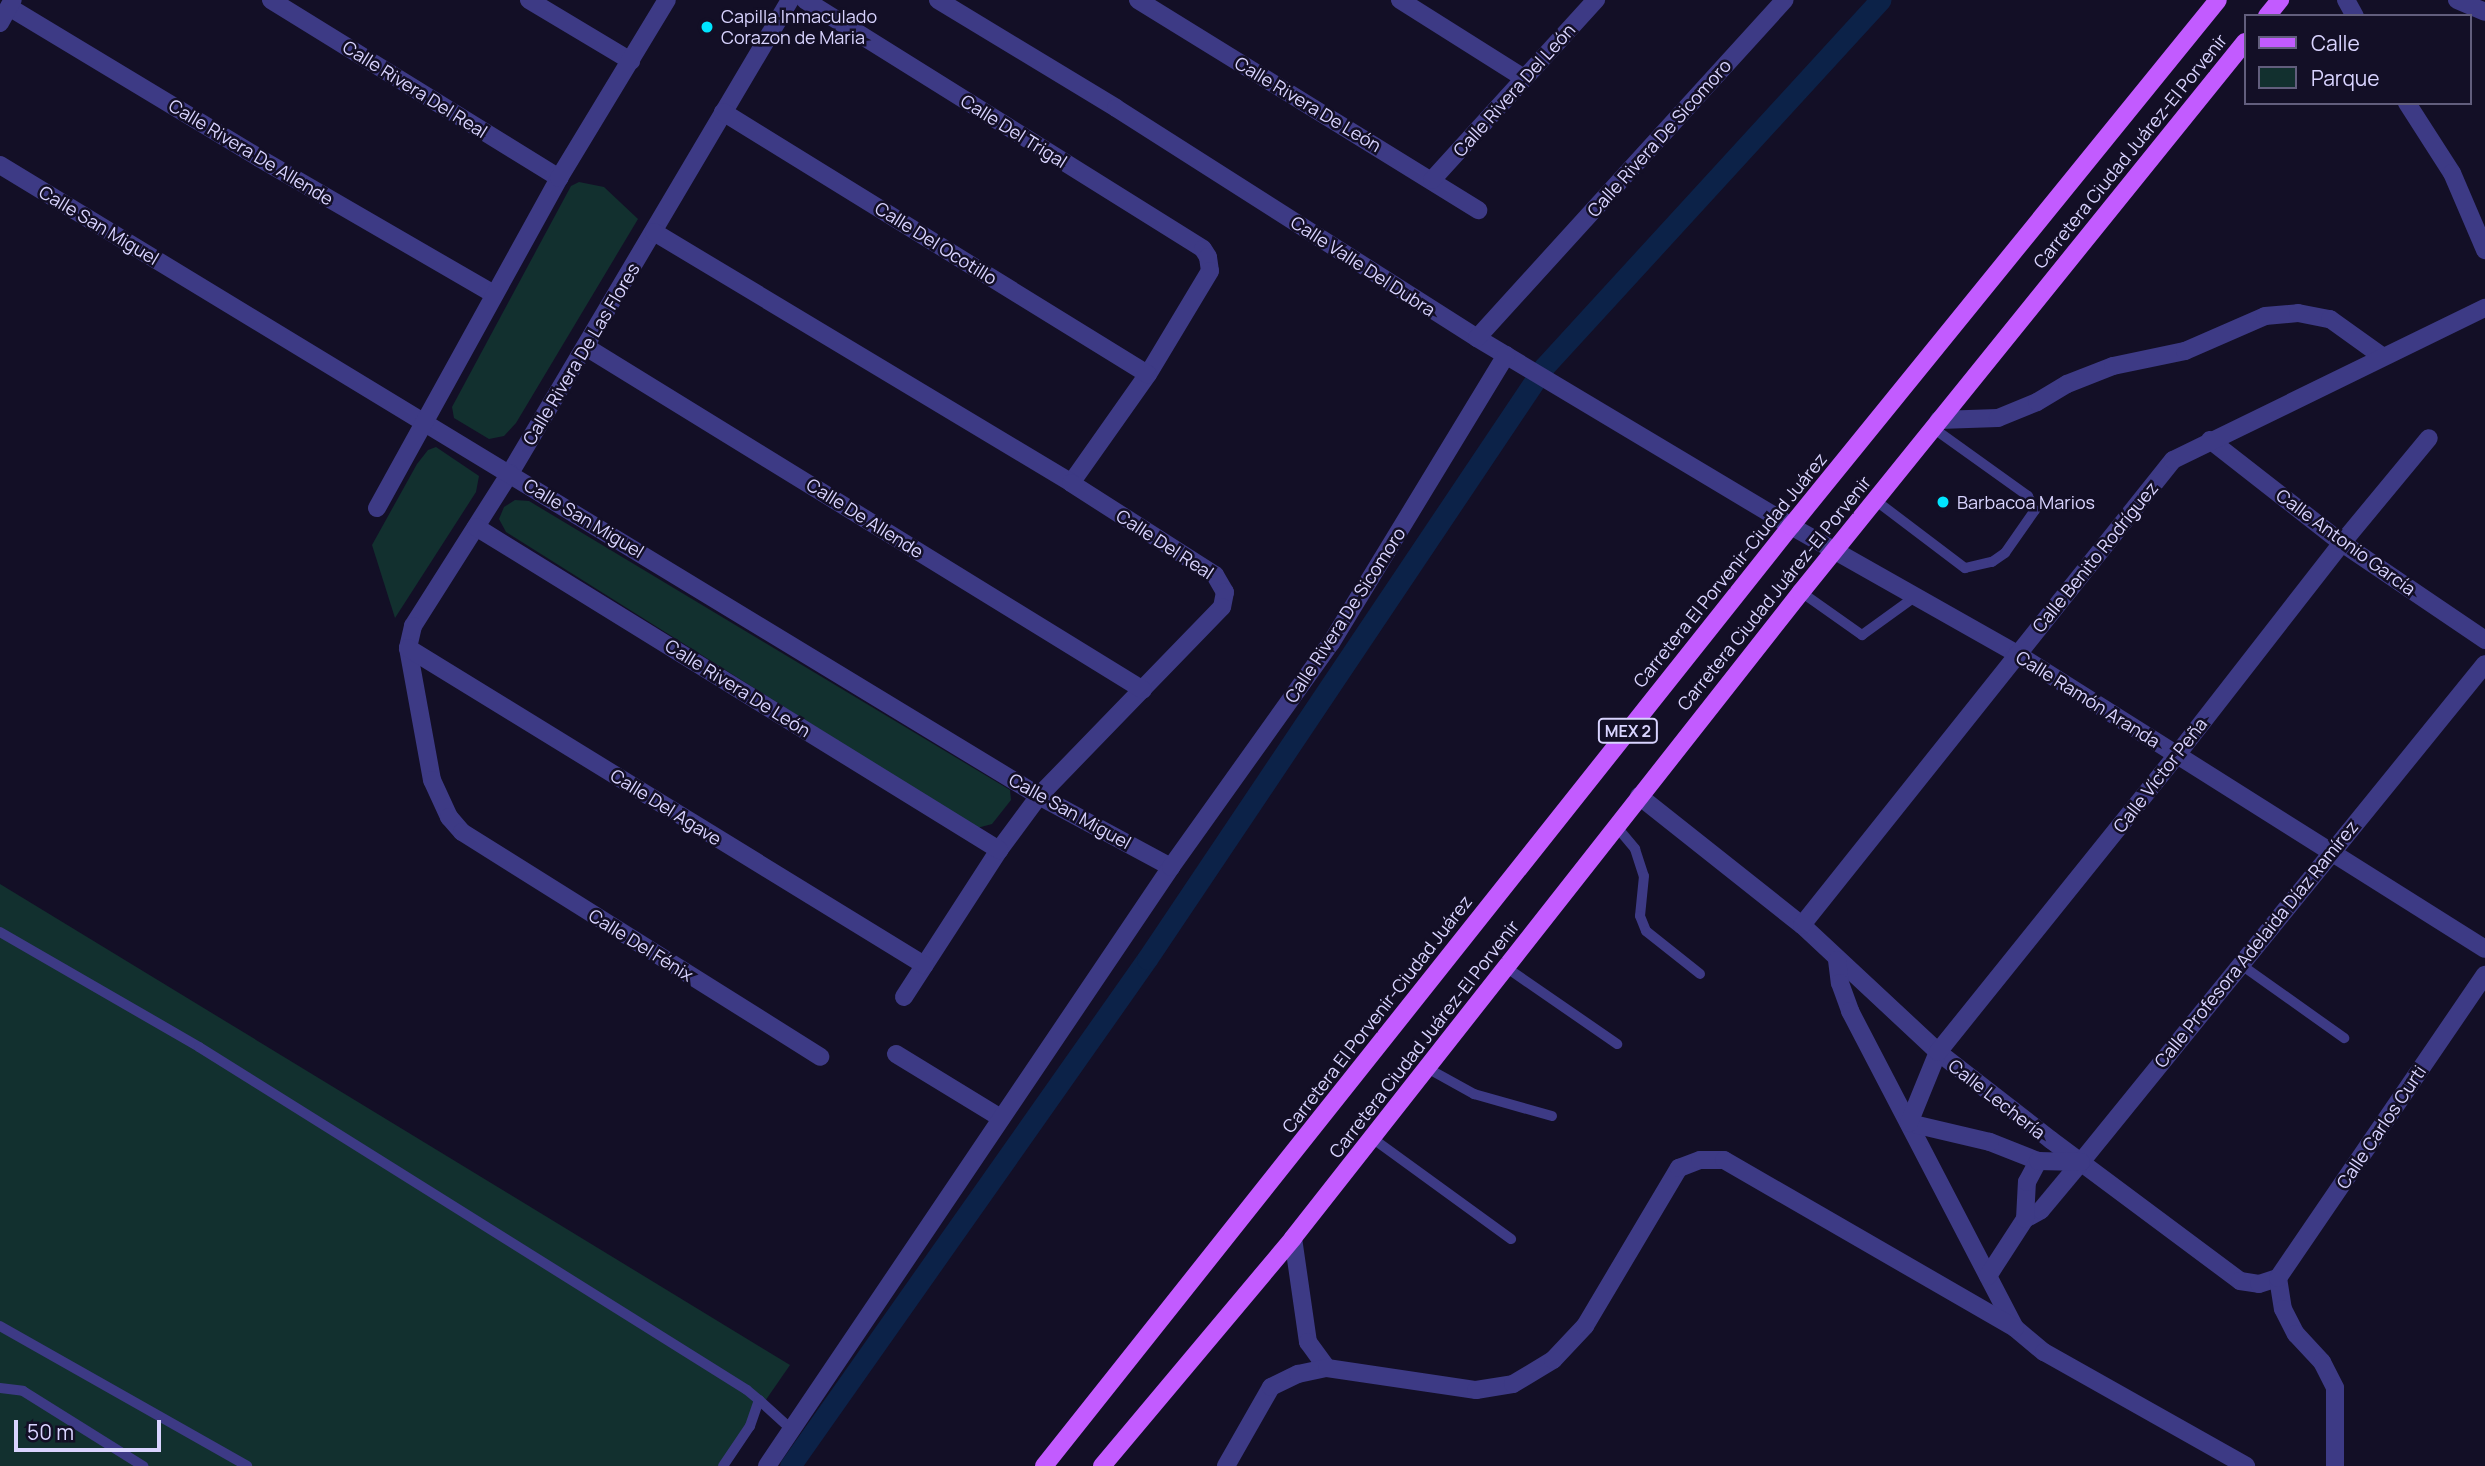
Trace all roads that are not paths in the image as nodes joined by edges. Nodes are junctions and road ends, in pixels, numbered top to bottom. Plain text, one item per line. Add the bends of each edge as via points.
1 (271, 0) edge
2 (529, 0) edge
3 (667, 0) edge
4 (790, 0) edge
5 (805, 0) edge
6 (940, 0) edge
7 (1138, 0) edge
8 (1400, 0) edge
9 (1596, 0) edge
10 (1785, 0) edge
11 (2218, 0) edge
12 (2280, 0) edge
13 (2457, 0) edge
14 (8, 10) edge
15 (2485, 12) edge
16 (2269, 14) edge
17 (2244, 44) edge
18 (631, 61) junction
19 (1524, 78) junction
20 (2408, 105) edge
21 (723, 112) junction
22 (0, 165) edge
23 (559, 178) junction
24 (1432, 180) junction
25 (1478, 210) dead end
26 (654, 232) junction
27 (2485, 250) edge
28 (494, 294) junction
29 (2485, 308) edge
30 (1477, 338) junction
31 (586, 346) junction
32 (2383, 357) junction
33 (1513, 359) junction
34 (1148, 374) junction
35 (423, 424) junction
36 (1936, 424) junction
37 (2429, 438) dead end
38 (2210, 440) junction
39 (510, 473) junction
40 (1071, 483) junction
41 (1875, 500) junction
42 (377, 508) dead end
43 (1791, 526) junction
44 (477, 527) junction
45 (2342, 542) junction
46 (1835, 549) junction
47 (1801, 592) junction
48 (1916, 596) junction
49 (2485, 640) edge
50 (408, 648) junction
51 (2017, 654) junction
52 (2485, 664) edge
53 (1143, 690) junction
54 (2176, 756) junction
55 (1039, 796) junction
56 (1639, 796) junction
57 (1616, 826) junction
58 (999, 850) junction
59 (2330, 851) junction
60 (1171, 867) junction
61 (1802, 925) junction
62 (0, 932) edge
63 (2485, 949) edge
64 (1837, 960) junction
65 (2240, 964) junction
66 (923, 965) junction
67 (1507, 968) junction
68 (1700, 974) dead end
69 (2485, 975) edge
70 (904, 997) dead end
71 (2344, 1038) dead end
72 (1617, 1044) dead end
73 (1938, 1052) junction
74 (896, 1055) dead end
75 (820, 1057) dead end
76 (1427, 1068) junction
77 (1552, 1116) dead end
78 (1001, 1118) junction
79 (1909, 1123) junction
80 (1372, 1138) junction
81 (2038, 1161) junction
82 (2081, 1162) junction
83 (2025, 1220) junction
84 (1293, 1238) junction
85 (1511, 1239) dead end
86 (1988, 1276) junction
87 (2278, 1278) junction
88 (0, 1326) edge
89 (2015, 1328) junction
90 (1327, 1368) junction
91 (0, 1388) edge
92 (759, 1400) junction
93 (792, 1430) junction
94 (143, 1466) edge
95 (247, 1466) edge
96 (723, 1466) edge
97 (767, 1466) edge
98 (1044, 1466) edge
99 (1102, 1466) edge
100 (1226, 1466) edge
101 (2246, 1466) edge
102 (2335, 1466) edge

1 - 23 street, Calle Rivera Del Real
2 - 18 street
3 - 18 street
4 - 21 street, Calle Rivera De Las Flores
5 - 34 street, Calle Del Trigal via 1203,249 1210,271
6 - 30 street, Calle Valle Del Dubra
7 - 24 street, Calle Rivera De León
8 - 19 street
9 - 19 street, Calle Rivera Del León
10 - 30 street, Calle Rivera De Sicomoro
11 - 43 main road, Carretera El Porvenir-Ciudad Juárez / MEX 2
12 - 16 main road
13 - 15 street
14 - 28 street, Calle Rivera De Allende
17 - 36 main road, Carretera Ciudad Juárez-El Porvenir / MEX 2
18 - 23 street
19 - 24 street, Calle Rivera Del León
20 - 27 street via 2452,173
21 - 26 street, Calle Rivera De Las Flores
21 - 34 street, Calle Del Ocotillo
22 - 35 street, Calle San Miguel
23 - 28 street
24 - 25 street, Calle Rivera De León
26 - 31 street, Calle Rivera De Las Flores
26 - 40 street, Calle Del Real
28 - 35 street
29 - 32 street, Calle Benito Rodríguez
30 - 33 street, Calle Valle Del Dubra
31 - 39 street, Calle Rivera De Las Flores
31 - 53 street, Calle De Allende
32 - 36 street via 2330,319 2298,313 2265,316 2185,351 2113,366 1998,418
32 - 38 street, Calle Benito Rodríguez
33 - 43 street, Calle Valle Del Dubra
33 - 60 street, Calle Rivera De Sicomoro via 1331,643
34 - 40 street
35 - 39 street, Calle San Miguel
35 - 42 street
36 - 41 main road, Carretera Ciudad Juárez-El Porvenir / MEX 2
36 - 41 lane via 2028,496 2035,510 2006,553 1992,562 1965,568
37 - 45 street, Calle Víctor Peña
38 - 45 street, Calle Antonio García
38 - 51 street, Calle Benito Rodríguez via 2173,460
39 - 44 street, Calle Rivera De Las Flores
39 - 55 street, Calle San Miguel
40 - 53 street, Calle Del Real via 1215,575 1225,592 1222,607
41 - 46 main road, Carretera Ciudad Juárez-El Porvenir / MEX 2
43 - 46 street, Calle Ramón Aranda
43 - 98 main road, Carretera El Porvenir-Ciudad Juárez / MEX 2
44 - 50 street, Calle Rivera De Las Flores via 413,626
44 - 58 street, Calle Rivera De León
45 - 49 street, Calle Antonio García
45 - 54 street, Calle Víctor Peña
46 - 47 main road, Carretera Ciudad Juárez-El Porvenir / MEX 2
46 - 48 street, Calle Ramón Aranda
47 - 48 lane via 1862,635
47 - 56 main road, Carretera Ciudad Juárez-El Porvenir / MEX 2
48 - 51 street, Calle Ramón Aranda
50 - 66 street, Calle Del Agave
50 - 75 street, Calle Del Fénix via 432,780 449,817 462,832
51 - 54 street, Calle Ramón Aranda
51 - 61 street, Calle Benito Rodríguez
52 - 59 street, Calle Profesora Adelaida Díaz Ramírez
53 - 55 street, Calle Del Real
54 - 59 street, Calle Ramón Aranda
54 - 73 street, Calle Víctor Peña
55 - 58 street, Calle Del Real
55 - 60 street, Calle San Miguel
56 - 57 main road, Carretera Ciudad Juárez-El Porvenir / MEX 2
56 - 61 street, Calle Lechería
57 - 67 main road, Carretera Ciudad Juárez-El Porvenir / MEX 2
57 - 68 lane via 1635,849 1644,876 1640,916 1646,931
58 - 66 street, Calle Del Real
59 - 63 street, Calle Ramón Aranda
59 - 65 street, Calle Profesora Adelaida Díaz Ramírez
60 - 78 street, Calle Rivera De Sicomoro
61 - 64 street, Calle Lechería
62 - 92 lane via 199,1048
64 - 73 street, Calle Lechería
64 - 79 street via 1850,1011
65 - 71 lane
65 - 82 street, Calle Profesora Adelaida Díaz Ramírez
66 - 70 street, Calle Del Real
67 - 72 lane
67 - 76 main road, Carretera Ciudad Juárez-El Porvenir / MEX 2
69 - 87 street, Calle Carlos Curti
73 - 79 street, Calle Víctor Peña
73 - 82 street, Calle Lechería
74 - 78 street
76 - 77 lane via 1474,1094
76 - 80 main road, Carretera Ciudad Juárez-El Porvenir / MEX 2
78 - 93 street, Calle Rivera De Sicomoro
79 - 81 street via 1990,1142
79 - 86 street
80 - 84 main road, Carretera Ciudad Juárez-El Porvenir / MEX 2
80 - 85 lane
81 - 82 street
81 - 83 street via 2027,1182
82 - 83 street, Calle Profesora Adelaida Díaz Ramírez via 2041,1210
82 - 87 street, Calle Lechería via 2240,1281
83 - 86 street
84 - 90 street via 1308,1342
84 - 99 main road, Carretera Ciudad Juárez-El Porvenir / MEX 2
86 - 89 street
87 - 102 street via 2283,1310 2296,1334 2322,1362 2335,1388
88 - 95 lane
89 - 90 street via 1724,1160 1700,1160 1679,1168 1585,1326 1553,1360 1513,1384 1476,1390
89 - 101 street via 2045,1352
90 - 100 street via 1298,1374 1271,1387
91 - 94 lane via 23,1391
92 - 93 lane
92 - 96 lane via 750,1426
93 - 97 street, Calle Rivera De Sicomoro

